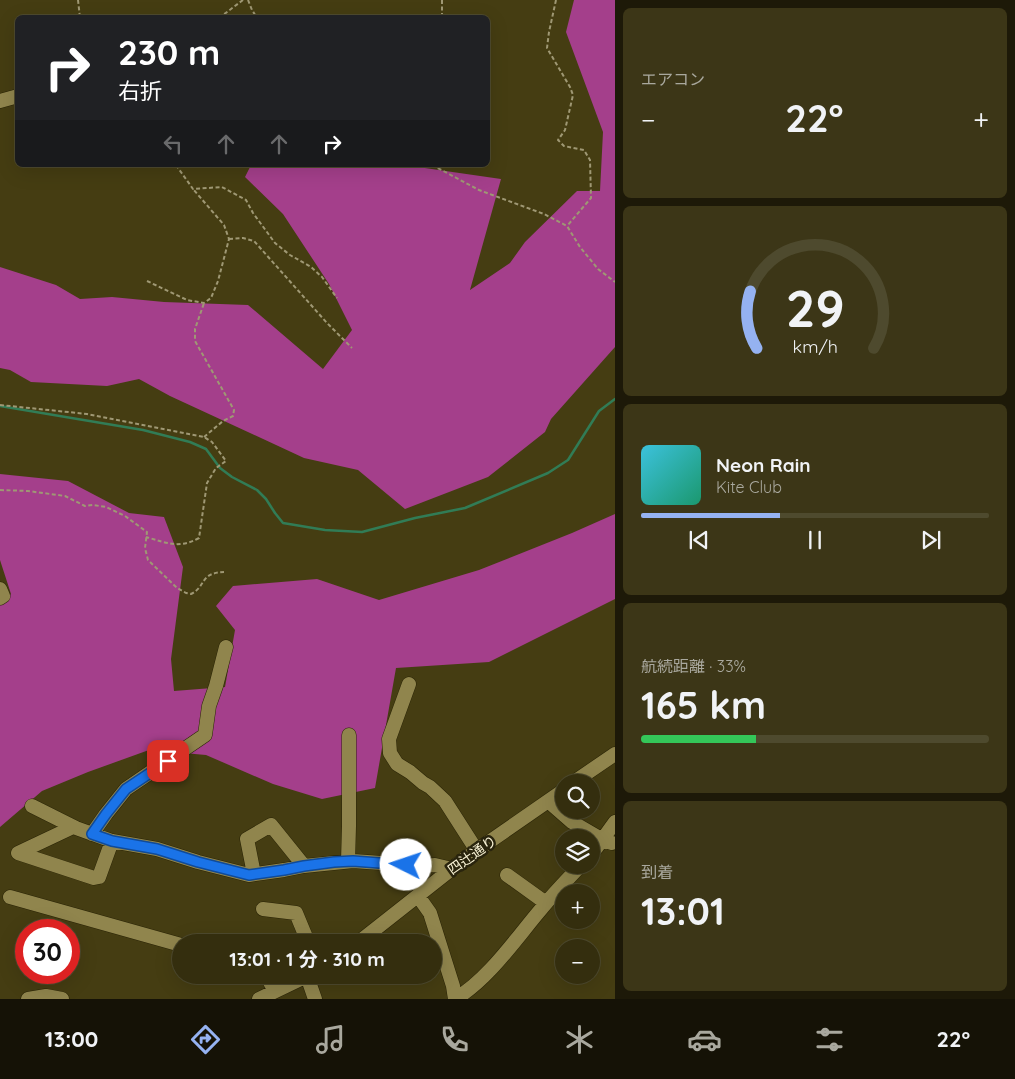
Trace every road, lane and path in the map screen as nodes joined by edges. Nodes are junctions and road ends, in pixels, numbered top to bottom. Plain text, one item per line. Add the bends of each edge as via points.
1 (78, 0) edge
2 (243, 0) edge
3 (248, 0) edge
4 (442, 0) edge
5 (556, 0) edge
6 (80, 15) edge
7 (223, 15) edge
8 (255, 15) edge
9 (442, 15) edge
10 (15, 97) edge
11 (0, 101) edge
12 (177, 167) edge
13 (436, 167) edge
14 (193, 189) junction
15 (567, 226) junction
16 (229, 240) junction
17 (147, 281) dead end
18 (615, 282) edge
19 (337, 298) dead end
20 (204, 303) junction
21 (352, 348) dead end
22 (0, 405) edge
23 (204, 437) junction
24 (0, 490) edge
25 (146, 537) junction
26 (224, 572) dead end
27 (0, 589) edge
28 (0, 598) edge
29 (226, 647) dead end
30 (408, 684) dead end
31 (349, 734) dead end
32 (615, 754) edge
33 (586, 774) edge
34 (555, 796) edge
35 (548, 801) junction
36 (32, 806) dead end
37 (615, 822) edge
38 (74, 827) junction
39 (92, 834) junction
40 (112, 841) junction
41 (607, 842) junction
42 (600, 847) edge
43 (477, 851) junction
44 (348, 862) junction
45 (304, 866) junction
46 (452, 869) junction
47 (254, 874) junction
48 (573, 874) edge
49 (507, 875) dead end
50 (418, 896) junction
51 (10, 897) dead end
52 (546, 903) junction
53 (263, 909) dead end
54 (305, 934) edge
55 (369, 934) edge
56 (172, 942) edge
57 (271, 984) edge
58 (292, 984) edge
59 (310, 984) edge
60 (275, 992) junction
61 (28, 999) edge
62 (62, 999) edge
63 (258, 999) edge
64 (315, 999) edge
65 (455, 999) edge

1 - 6 path
2 - 7 path
3 - 8 path
4 - 9 path
5 - 15 path via 547,48 572,95 565,130 558,140 564,146 584,150 590,160 591,198
10 - 11 street
12 - 14 path
13 - 15 path via 479,190
14 - 16 path via 224,225
14 - 19 path via 222,186 246,200 275,243 311,267
15 - 18 path via 598,269
16 - 20 path via 218,281 211,298
16 - 21 path via 243,238 254,241
17 - 20 path via 187,300
20 - 23 path via 195,329 195,341 234,410 233,416
22 - 23 path via 88,414
23 - 25 path via 212,442 226,461 216,468 207,483 199,538 189,544 177,545
24 - 25 path via 65,496 85,506 106,507 147,532
25 - 26 path via 148,560 186,593 196,592 206,576
27 - 28 street via 3,596
29 - 39 street via 209,706 205,735 126,789
30 - 43 street via 389,740 390,753 397,764 430,786 445,801
31 - 44 street
32 - 33 street
34 - 35 street, 四辻通り
35 - 41 street via 572,822
35 - 43 street, 四辻通り
36 - 38 street
37 - 41 street
38 - 39 street
38 - 40 street via 18,853 94,878 99,876
39 - 40 street
40 - 47 street
41 - 42 street
43 - 46 street, 四辻通り
44 - 45 street
44 - 46 street via 435,865
45 - 47 street
45 - 47 street via 271,825 248,839
46 - 50 street, 四辻通り
48 - 52 street
49 - 52 street
50 - 55 street, 四辻通り
50 - 65 street via 430,913
51 - 56 street
52 - 65 street via 501,958 468,992
53 - 54 street via 296,913
57 - 60 street
58 - 60 street
59 - 64 street
60 - 63 street
61 - 62 street via 46,996

